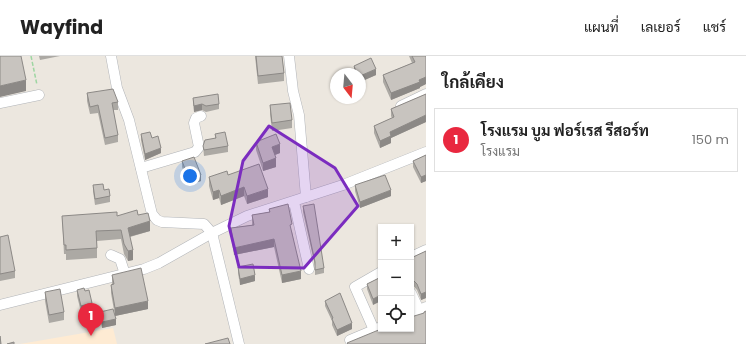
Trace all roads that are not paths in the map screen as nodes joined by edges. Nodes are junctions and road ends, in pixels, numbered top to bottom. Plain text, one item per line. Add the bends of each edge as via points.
1 (111, 56) edge
2 (288, 56) edge
3 (426, 94) edge
4 (39, 95) road end
5 (0, 103) edge
6 (400, 106) edge
7 (201, 116) dead end
8 (426, 152) edge
9 (141, 168) junction
10 (306, 197) junction
11 (294, 202) junction
12 (212, 233) junction
13 (426, 250) edge
14 (111, 255) dead end
15 (414, 256) edge
16 (309, 269) dead end
17 (125, 274) junction
18 (378, 274) edge
19 (412, 296) edge
20 (0, 302) edge
21 (419, 310) edge
22 (377, 328) edge
23 (350, 340) edge
24 (239, 344) edge

1 - 9 street via 117,88 129,120
2 - 10 street via 299,115
3 - 6 street
4 - 5 street
7 - 9 street via 196,118 194,123 199,147 195,152
8 - 10 street
9 - 12 street via 152,214 157,220 202,224
10 - 11 street
11 - 12 street via 247,216
11 - 16 street
12 - 17 street via 159,263
12 - 24 street
13 - 15 street
14 - 17 street via 120,259
17 - 20 street
18 - 22 street via 355,287
19 - 21 street
22 - 23 street

